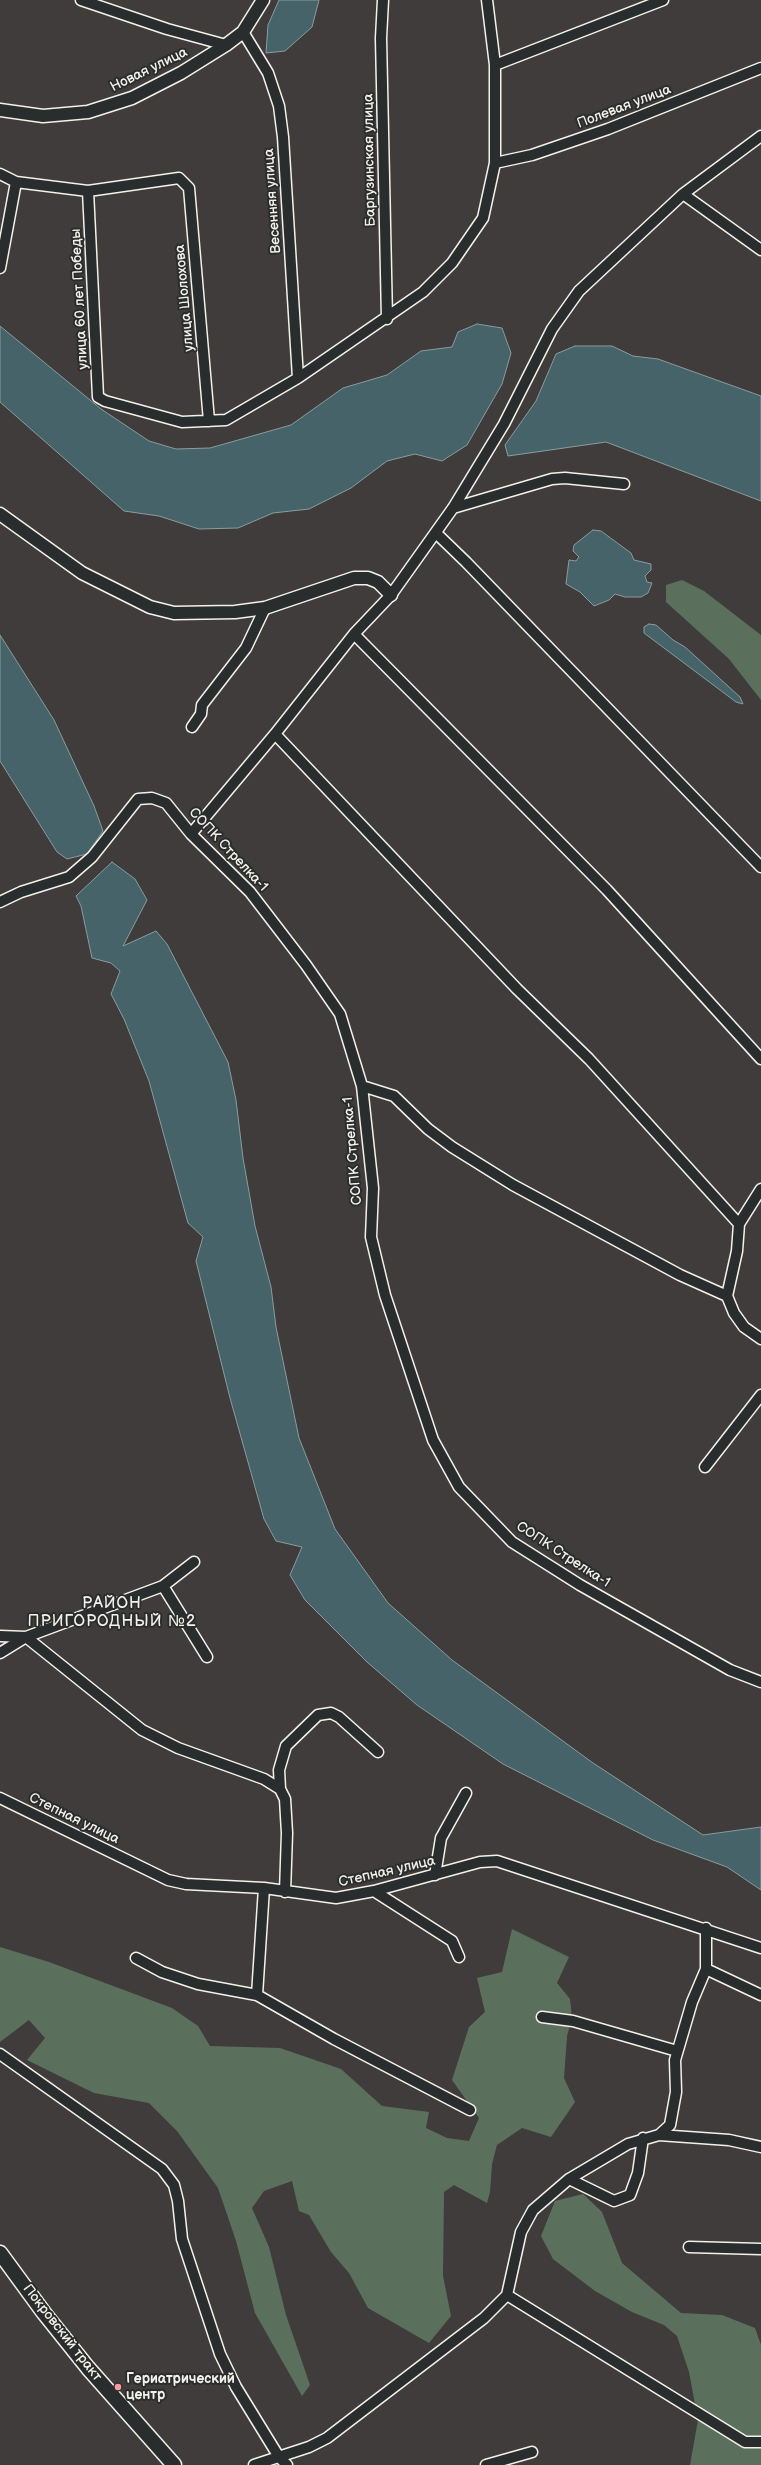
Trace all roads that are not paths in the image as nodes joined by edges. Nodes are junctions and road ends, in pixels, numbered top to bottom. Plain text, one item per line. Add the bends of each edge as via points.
1 (80, 0) edge
2 (263, 0) edge
3 (383, 0) edge
4 (487, 0) edge
5 (663, 0) edge
6 (243, 32) junction
7 (226, 45) junction
8 (495, 66) junction
9 (761, 68) edge
10 (0, 110) edge
11 (761, 136) edge
12 (494, 163) junction
13 (0, 174) edge
14 (16, 182) junction
15 (88, 191) junction
16 (683, 194) junction
17 (761, 250) edge
18 (0, 268) edge
19 (387, 318) junction
20 (298, 378) junction
21 (210, 421) junction
22 (624, 484) dead end
23 (453, 508) junction
24 (0, 514) edge
25 (436, 533) junction
26 (391, 595) junction
27 (265, 608) junction
28 (354, 634) junction
29 (192, 727) dead end
30 (275, 734) junction
31 (191, 834) junction
32 (761, 867) edge
33 (0, 902) edge
34 (761, 1059) edge
35 (362, 1086) junction
36 (761, 1189) edge
37 (739, 1224) junction
38 (727, 1296) junction
39 (761, 1339) edge
40 (761, 1395) edge
41 (705, 1467) dead end
42 (194, 1562) dead end
43 (163, 1586) junction
44 (0, 1636) edge
45 (26, 1638) junction
46 (0, 1653) edge
47 (207, 1657) dead end
48 (761, 1682) edge
49 (378, 1752) dead end
50 (280, 1789) junction
51 (466, 1793) dead end
52 (0, 1798) edge
53 (435, 1875) junction
54 (264, 1888) junction
55 (374, 1891) junction
56 (285, 1892) junction
57 (706, 1928) junction
58 (761, 1948) edge
59 (459, 1957) dead end
60 (136, 1958) dead end
61 (706, 1969) junction
62 (257, 1995) junction
63 (761, 1995) edge
64 (542, 2017) dead end
65 (677, 2051) junction
66 (0, 2054) edge
67 (470, 2110) dead end
68 (659, 2135) junction
69 (643, 2138) junction
70 (761, 2147) edge
71 (569, 2179) junction
72 (689, 2247) dead end
73 (761, 2249) edge
74 (0, 2253) edge
75 (507, 2295) junction
76 (761, 2442) edge
77 (532, 2452) dead end
78 (279, 2457) junction
79 (174, 2465) edge
80 (254, 2465) edge
81 (288, 2465) edge
82 (486, 2465) edge

1 - 7 street via 167,29
2 - 6 street, Новая улица
3 - 19 street, Баргузинская улица via 381,38
4 - 8 street
5 - 8 street
6 - 7 street, Новая улица
6 - 20 street, Весенняя улица via 268,73 280,106
7 - 10 street, Новая улица via 181,73 132,98 88,112 43,116
8 - 12 street
9 - 12 street, Полевая улица via 608,130 532,155
11 - 16 street
12 - 19 street via 483,218 456,256 423,292
13 - 14 street
14 - 15 street
14 - 18 street
15 - 21 street, улица 60 лет Победы via 98,397 182,422
15 - 21 street, улица Шолохова via 179,178 189,188
16 - 17 street
16 - 23 street via 579,291 552,329 504,424
19 - 20 street via 337,349
20 - 21 street via 226,420
22 - 23 street via 552,479
23 - 25 street
24 - 27 street via 82,573 150,607 174,613 235,612
25 - 26 street
25 - 32 street
26 - 27 street via 378,582 368,578 354,578
26 - 28 street
27 - 29 street via 246,648 202,705 201,714
28 - 30 street
28 - 34 street via 607,890
30 - 31 street
30 - 37 street via 518,990 588,1059
31 - 33 street, СОПК Стрелка-1 via 166,803 152,798 138,799 92,857 70,877 21,892
31 - 35 street, СОПК Стрелка-1 via 250,892 340,1014
35 - 38 street via 394,1096 428,1129 452,1147 513,1185 680,1275
35 - 48 street, СОПК Стрелка-1 via 373,1188 371,1237 385,1295 433,1440 459,1487 512,1542 730,1670
36 - 37 street
37 - 38 street via 737,1251
38 - 39 street via 734,1313 744,1326
40 - 41 street
42 - 43 street
43 - 45 street
43 - 47 street
44 - 45 street
45 - 46 street
45 - 50 street via 142,1730 178,1748 264,1779
49 - 50 street via 339,1717 331,1713 318,1715 286,1746 279,1770
50 - 56 street via 284,1799 288,1833
51 - 53 street via 441,1838
52 - 54 street, Степная улица via 168,1880 186,1884
53 - 55 street, Степная улица
53 - 57 street, Степная улица via 480,1862 497,1861
54 - 56 street, Степная улица
54 - 62 street
55 - 56 street, Степная улица via 336,1898
55 - 59 street via 452,1941
57 - 58 street, Степная улица
57 - 61 street
60 - 62 street via 162,1972 198,1984
61 - 63 street
61 - 65 street via 692,2002
62 - 67 street via 334,2039
64 - 65 street via 572,2021
65 - 68 street via 676,2092 670,2124
66 - 78 street via 162,2169 174,2186 182,2239 220,2354 236,2387
68 - 69 street
68 - 70 street via 729,2140
69 - 71 street via 628,2144
69 - 71 street via 638,2173 630,2195 614,2201
71 - 75 street via 533,2210 521,2232
72 - 73 street
74 - 79 main road, Покровский тракт via 78,2356
75 - 76 street via 745,2442
75 - 78 street via 484,2318 405,2377 348,2424 327,2438
77 - 82 street
78 - 80 street
78 - 81 street

